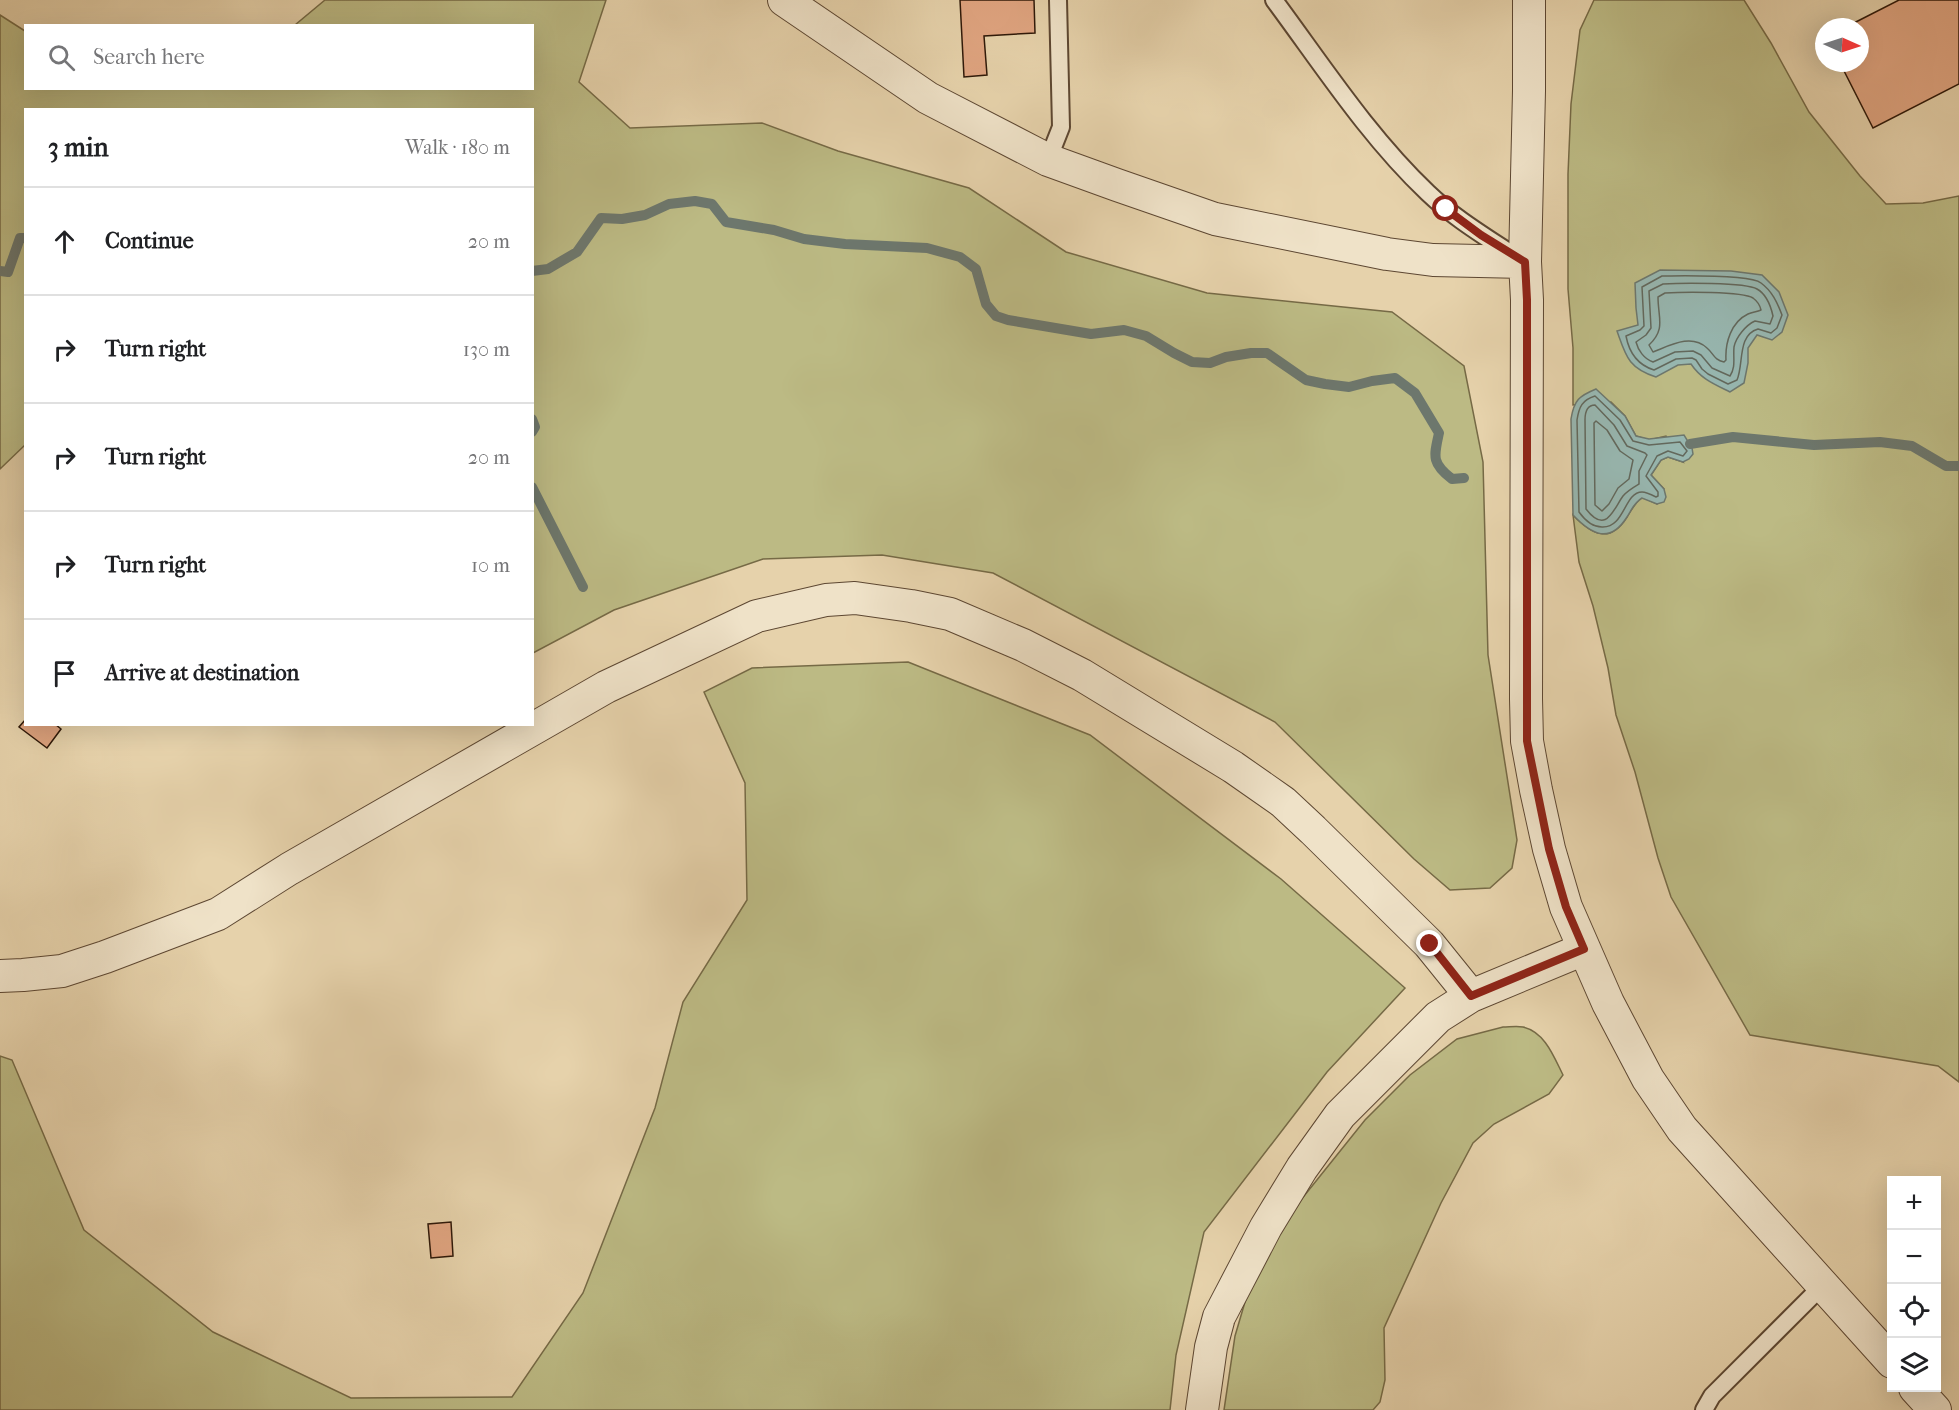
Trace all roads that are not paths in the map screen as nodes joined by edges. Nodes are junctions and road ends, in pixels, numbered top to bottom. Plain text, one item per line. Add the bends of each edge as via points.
1 (784, 0) edge
2 (1058, 0) edge
3 (1274, 0) edge
4 (1529, 0) edge
5 (1048, 160) junction
6 (1525, 262) junction
7 (1584, 949) junction
8 (0, 976) edge
9 (1471, 996) junction
10 (1822, 1286) junction
11 (1887, 1357) edge
12 (1919, 1392) edge
13 (1202, 1410) edge
14 (1704, 1410) edge
15 (1935, 1410) edge

1 - 5 street via 928,98
2 - 5 lane via 1060,127
3 - 6 lane via 1363,122 1398,163 1446,209
4 - 6 street
5 - 6 street via 1215,219 1387,254 1433,260
6 - 7 street via 1527,741 1549,849 1566,907
7 - 9 street
7 - 10 street via 1648,1079 1682,1129
8 - 9 street via 62,970 218,914 350,833 606,687 757,616 826,600 855,598 950,614 1023,645 1082,675 1233,766 1313,830 1430,944
9 - 13 street via 1438,1017 1340,1116 1302,1168 1219,1317
10 - 11 street
10 - 14 lane via 1712,1396
12 - 15 street

